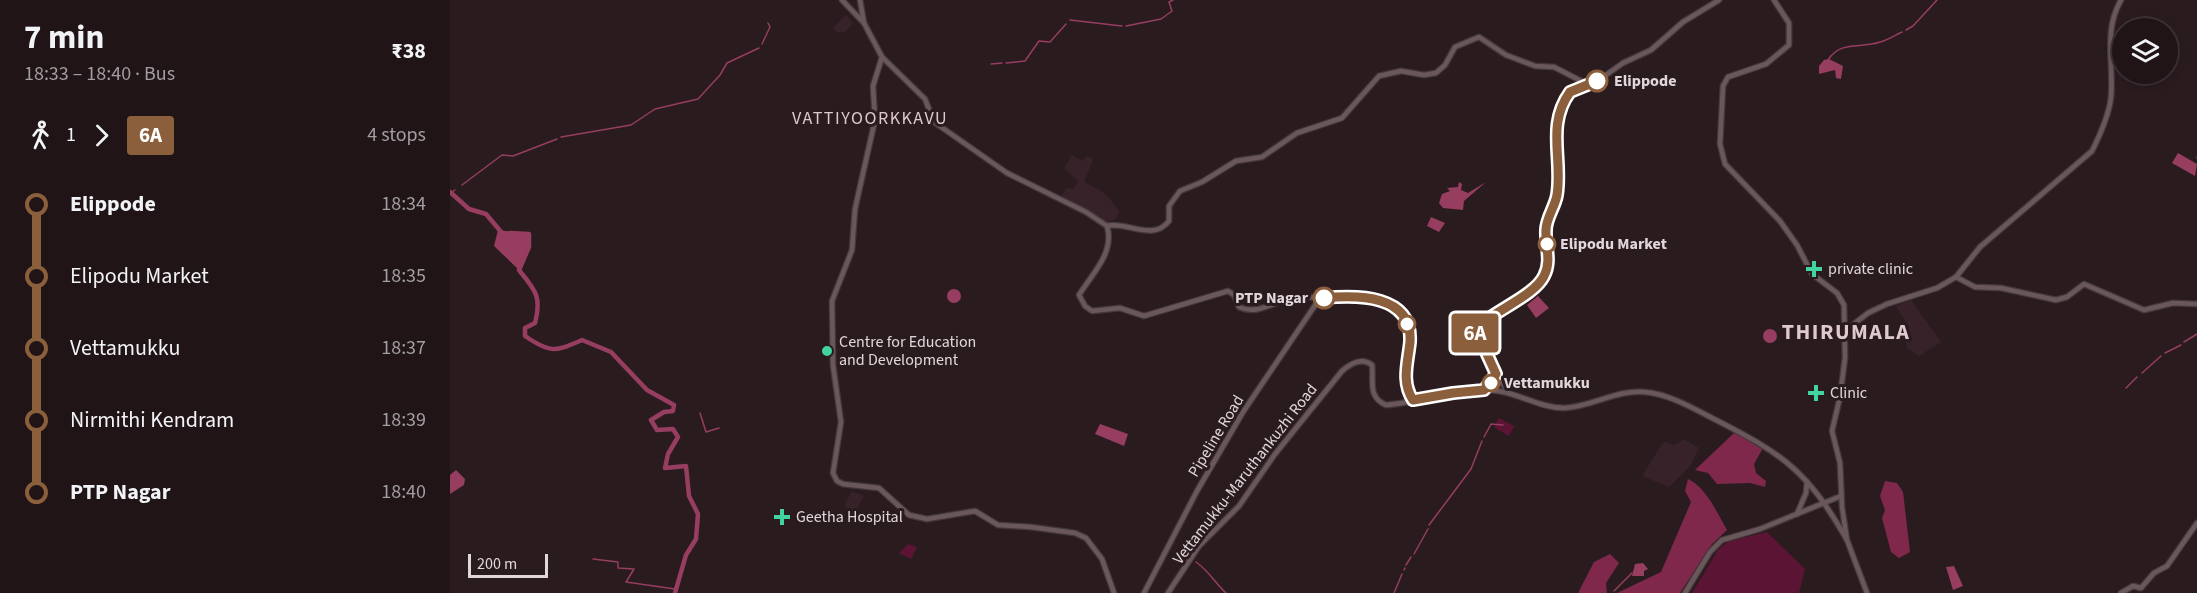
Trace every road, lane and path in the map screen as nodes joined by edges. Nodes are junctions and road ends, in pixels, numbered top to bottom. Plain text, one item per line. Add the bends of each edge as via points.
1 (842, 0) edge
2 (860, 0) edge
3 (1719, 0) edge
4 (1774, 0) edge
5 (2121, 0) edge
6 (864, 22) junction
7 (882, 57) junction
8 (1580, 83) junction
9 (1107, 226) junction
10 (1956, 277) junction
11 (1320, 298) junction
12 (2197, 304) edge
13 (1847, 327) junction
14 (1496, 374) junction
15 (1484, 390) junction
16 (1408, 393) junction
17 (1509, 393) junction
18 (1413, 400) junction
19 (1403, 402) junction
20 (1807, 481) junction
21 (1841, 496) junction
22 (1825, 502) junction
23 (1797, 514) junction
24 (2197, 523) edge
25 (1847, 540) junction
26 (1114, 593) edge
27 (1144, 593) edge
28 (1168, 593) edge
29 (1684, 593) edge
30 (1867, 593) edge
31 (2121, 593) edge

1 - 6 main road
2 - 6 main road
3 - 8 main road via 1679,25 1651,50 1599,80
4 - 13 main road via 1789,23 1789,45 1766,64 1726,79 1720,147 1725,164 1786,229 1812,274 1840,296
5 - 10 main road via 2110,22 2111,98 2092,151 1980,247
6 - 7 main road
7 - 9 main road via 925,99 934,122 1007,173
7 - 26 main road via 873,86 875,120 855,209 852,250 832,301 841,422 832,473 843,484 879,488 909,515 927,519 975,511 998,525 1075,533 1086,538 1101,559
8 - 9 main road via 1554,67 1535,66 1506,55 1479,38 1469,40 1455,47 1436,73 1401,71 1379,76 1342,118 1297,133 1262,157 1236,161 1202,182 1180,190 1170,204 1169,221 1163,228 1149,231
8 - 14 main road via 1567,96 1558,116 1558,192 1546,228 1545,276 1476,330
9 - 11 main road via 1107,252 1079,295 1085,306 1095,312 1120,308 1151,315 1228,291 1234,295 1237,306 1249,310 1293,297
10 - 12 main road via 1975,288 2001,288 2056,300 2084,284 2091,285 2144,310 2173,303
10 - 13 main road via 1937,288 1881,306
11 - 16 main road via 1366,296 1396,309 1410,332
11 - 27 main road, Pipeline Road via 1243,412
13 - 21 main road via 1840,397 1832,431 1840,463
14 - 15 main road
14 - 17 main road
15 - 17 main road, Vettamukku-Maruthankuzhi Road
15 - 18 main road, Vettamukku-Maruthankuzhi Road
16 - 18 main road
16 - 19 main road
17 - 20 main road, Vettamukku-Maruthankuzhi Road via 1561,408 1639,392 1667,398 1754,439
18 - 19 main road, Vettamukku-Maruthankuzhi Road
19 - 28 main road, Vettamukku-Maruthankuzhi Road via 1386,405 1376,397 1370,362 1348,366 1275,454 1239,506 1199,546
20 - 22 main road, Vettamukku-Maruthankuzhi Road
20 - 23 main road
21 - 22 main road
21 - 25 main road
22 - 23 main road
22 - 25 main road, Vettamukku-Maruthankuzhi Road
23 - 29 main road via 1722,540
24 - 31 main road via 2168,566 2154,573 2141,588 2133,586
25 - 30 main road

